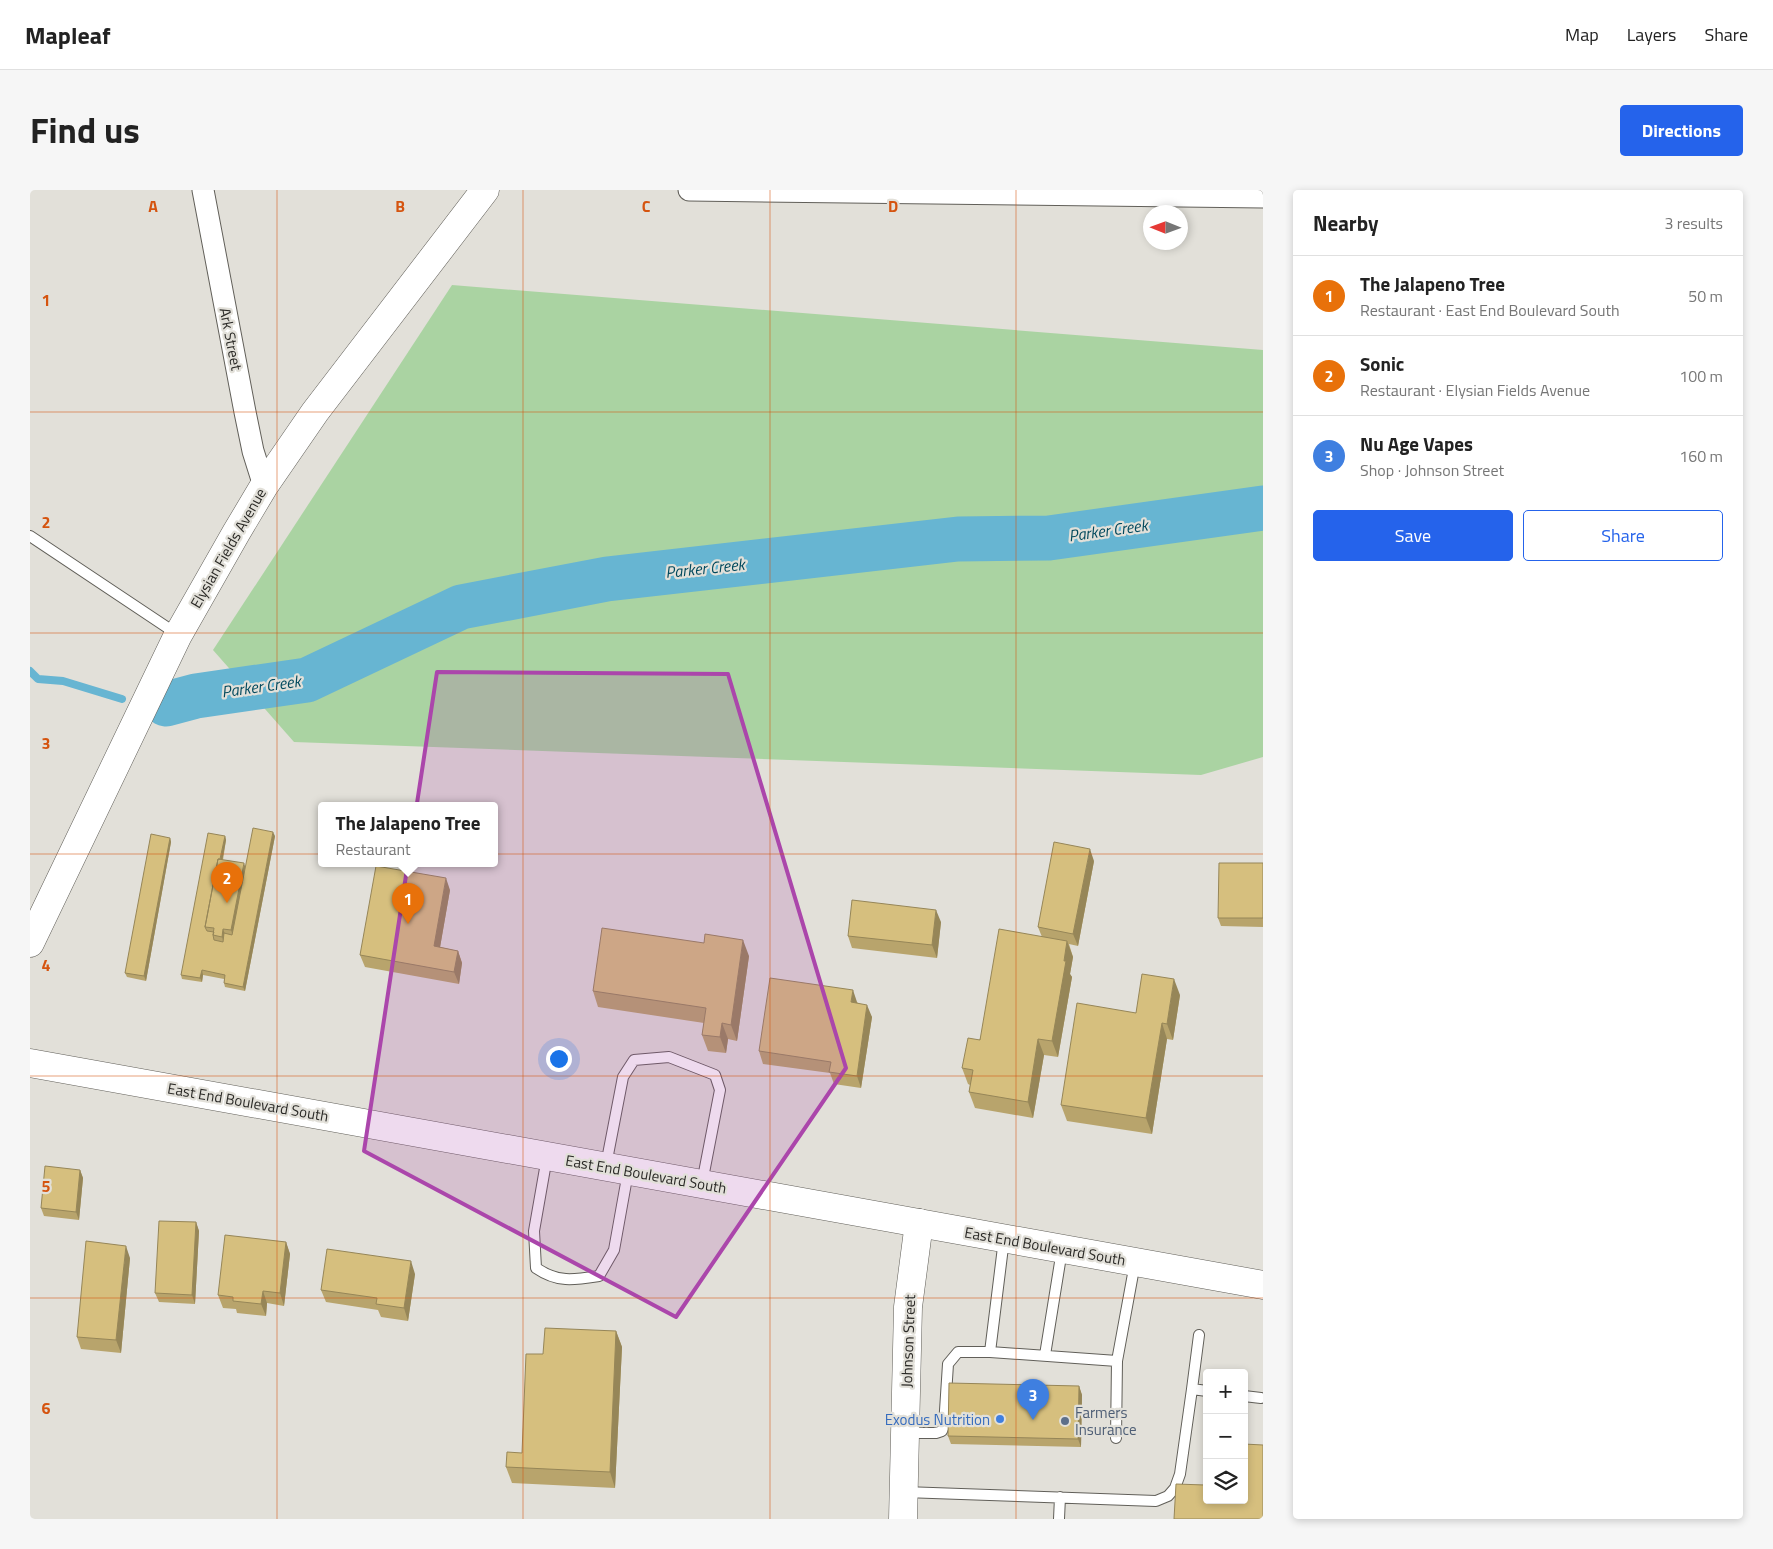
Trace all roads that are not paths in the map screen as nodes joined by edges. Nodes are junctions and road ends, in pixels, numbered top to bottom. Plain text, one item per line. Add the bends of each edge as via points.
1 (203, 190) edge
2 (485, 190) edge
3 (689, 190) edge
4 (1263, 197) edge
5 (264, 486) junction
6 (30, 536) edge
7 (178, 635) junction
8 (30, 943) edge
9 (30, 1063) edge
10 (548, 1156) junction
11 (617, 1169) junction
12 (702, 1184) junction
13 (919, 1223) junction
14 (1004, 1239) junction
15 (1062, 1249) junction
16 (1136, 1262) junction
17 (1263, 1285) edge
18 (1199, 1335) dead end
19 (990, 1352) junction
20 (1045, 1355) junction
21 (1117, 1361) junction
22 (1263, 1387) edge
23 (1192, 1389) junction
24 (1203, 1390) edge
25 (1248, 1396) edge
26 (1262, 1398) edge
27 (905, 1432) junction
28 (1116, 1438) dead end
29 (903, 1492) junction
30 (1060, 1497) junction
31 (903, 1519) edge
32 (1059, 1519) edge

1 - 5 street, Ark Street via 253,451
2 - 5 main road, Elysian Fields Avenue via 314,412
3 - 4 street
5 - 7 main road, Elysian Fields Avenue
6 - 7 lane
7 - 8 main road, Elysian Fields Avenue
9 - 10 main road, East End Boulevard South
10 - 11 main road, East End Boulevard South
10 - 11 lane via 534,1231 536,1268 547,1276 569,1280 599,1276 614,1250
11 - 12 main road, East End Boulevard South
11 - 12 lane via 623,1077 634,1060 669,1057 715,1075 720,1090
12 - 13 main road, East End Boulevard South
13 - 14 main road, East End Boulevard South
13 - 27 main road, Johnson Street via 908,1306
14 - 15 main road, East End Boulevard South
14 - 19 lane
15 - 16 main road, East End Boulevard South
15 - 20 lane
16 - 17 main road, East End Boulevard South
16 - 21 lane
18 - 23 lane
19 - 20 lane
19 - 27 lane via 958,1352 948,1364 942,1431 936,1434
20 - 21 lane
21 - 28 lane
22 - 26 lane
23 - 24 lane
23 - 30 lane via 1180,1474 1168,1496 1156,1501
25 - 26 lane
27 - 29 main road, Johnson Street
29 - 30 lane
29 - 31 main road, Johnson Street
30 - 32 lane

